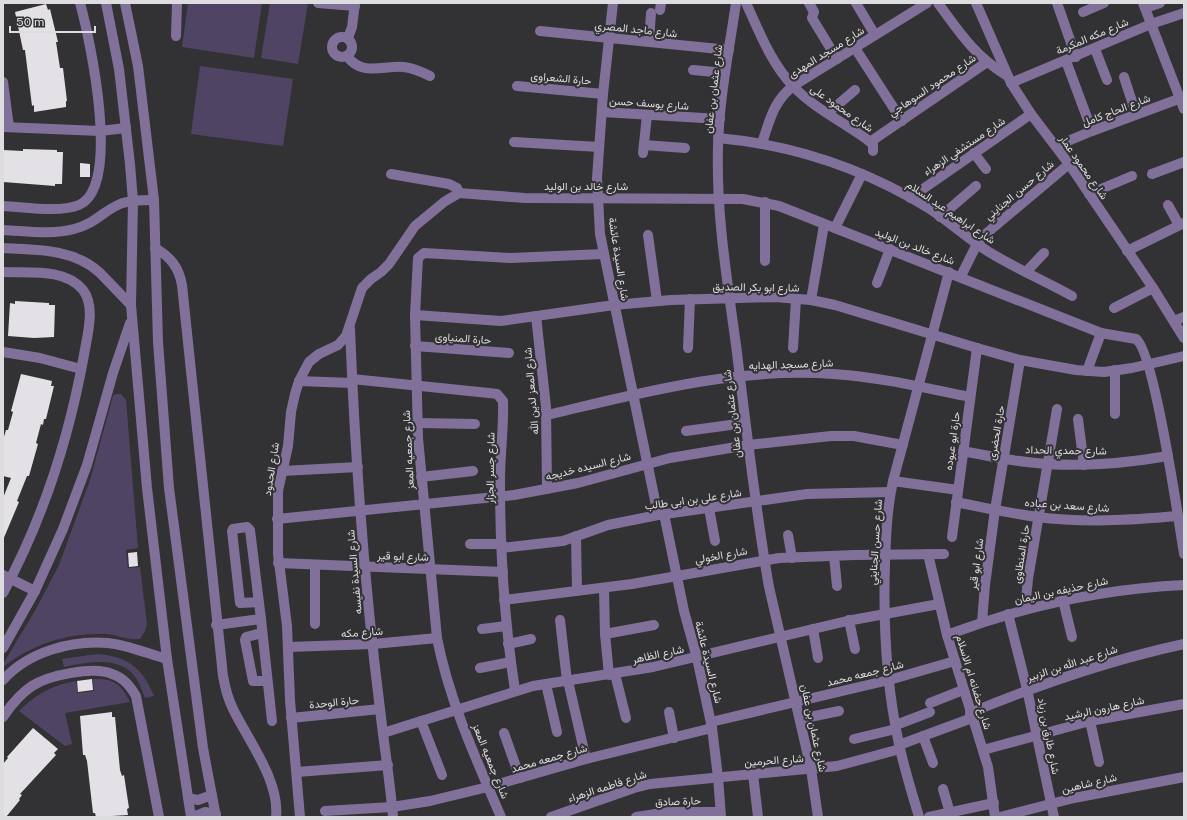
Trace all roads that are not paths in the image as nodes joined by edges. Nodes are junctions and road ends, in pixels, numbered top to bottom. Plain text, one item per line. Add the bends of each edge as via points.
1 (80, 3) edge
2 (106, 3) edge
3 (125, 3) edge
4 (177, 3) edge
5 (318, 3) edge
6 (613, 3) edge
7 (736, 3) edge
8 (746, 3) edge
9 (809, 3) edge
10 (856, 3) edge
11 (927, 3) edge
12 (938, 3) edge
13 (976, 3) edge
14 (1057, 3) edge
15 (1104, 3) edge
16 (1160, 3) edge
17 (355, 5) edge
18 (1144, 6) edge
19 (657, 9) edge
20 (1083, 12) dead end
21 (1184, 13) edge
22 (1151, 24) junction
23 (540, 32) dead end
24 (875, 35) junction
25 (176, 36) dead end
26 (348, 38) junction
27 (609, 38) junction
28 (649, 42) junction
29 (855, 48) junction
30 (1095, 49) junction
31 (729, 50) junction
32 (346, 56) junction
33 (837, 59) junction
34 (1071, 59) junction
35 (987, 62) junction
36 (693, 70) dead end
37 (725, 73) junction
38 (430, 76) dead end
39 (1124, 77) dead end
40 (1009, 79) junction
41 (1107, 80) dead end
42 (3, 82) edge
43 (517, 86) dead end
44 (793, 86) junction
45 (855, 90) dead end
46 (603, 94) junction
47 (1182, 97) edge
48 (1184, 109) edge
49 (602, 112) junction
50 (828, 112) junction
51 (647, 114) junction
52 (1032, 114) junction
53 (1136, 114) junction
54 (720, 119) junction
55 (902, 121) junction
56 (6, 127) edge
57 (126, 128) junction
58 (100, 131) junction
59 (1092, 131) junction
60 (718, 138) junction
61 (514, 142) dead end
62 (762, 143) junction
63 (872, 146) joint
64 (1056, 146) junction
65 (599, 147) junction
66 (685, 148) dead end
67 (974, 153) junction
68 (1184, 162) edge
69 (1069, 164) junction
70 (986, 169) dead end
71 (391, 174) dead end
72 (862, 174) junction
73 (1152, 174) dead end
74 (1132, 176) dead end
75 (976, 186) dead end
76 (460, 193) junction
77 (1089, 194) junction
78 (598, 198) junction
79 (910, 198) junction
80 (718, 199) junction
81 (154, 200) junction
82 (133, 201) junction
83 (766, 202) junction
84 (1168, 205) dead end
85 (3, 206) edge
86 (940, 217) junction
87 (1182, 224) edge
88 (824, 225) junction
89 (835, 228) junction
90 (3, 230) edge
91 (648, 235) dead end
92 (977, 244) junction
93 (3, 248) edge
94 (155, 248) junction
95 (890, 250) junction
96 (1127, 251) junction
97 (1044, 253) dead end
98 (603, 254) junction
99 (765, 261) dead end
100 (3, 272) edge
101 (949, 272) junction
102 (1026, 272) junction
103 (961, 276) junction
104 (877, 283) dead end
105 (1153, 288) junction
106 (1072, 296) dead end
107 (730, 298) junction
108 (690, 299) junction
109 (796, 299) junction
110 (811, 300) junction
111 (657, 301) junction
112 (131, 305) junction
113 (614, 305) junction
114 (1114, 308) dead end
115 (415, 315) junction
116 (536, 316) junction
117 (1184, 317) edge
118 (132, 319) junction
119 (1174, 321) junction
120 (350, 325) junction
121 (1101, 333) junction
122 (932, 335) junction
123 (1184, 338) edge
124 (416, 346) junction
125 (688, 348) dead end
126 (793, 348) dead end
127 (977, 348) junction
128 (3, 352) edge
129 (509, 353) dead end
130 (1184, 356) edge
131 (1020, 360) junction
132 (1147, 364) junction
133 (81, 369) junction
134 (1115, 370) junction
135 (1087, 371) junction
136 (740, 377) junction
137 (299, 381) junction
138 (352, 381) junction
139 (418, 386) junction
140 (918, 387) junction
141 (633, 394) junction
142 (970, 397) junction
143 (1057, 409) dead end
144 (547, 414) junction
145 (1115, 414) dead end
146 (1078, 419) dead end
147 (418, 422) junction
148 (745, 423) junction
149 (475, 424) dead end
150 (686, 432) dead end
151 (748, 445) junction
152 (903, 445) junction
153 (963, 451) junction
154 (1168, 456) junction
155 (1003, 459) junction
156 (647, 464) junction
157 (1048, 464) junction
158 (1084, 465) junction
159 (358, 467) junction
160 (282, 471) junction
161 (473, 471) dead end
162 (421, 476) junction
163 (893, 481) junction
164 (547, 489) junction
165 (958, 490) junction
166 (890, 492) junction
167 (500, 496) junction
168 (755, 501) junction
169 (956, 502) junction
170 (424, 505) junction
171 (709, 508) junction
172 (995, 510) junction
173 (361, 511) junction
174 (661, 515) junction
175 (1178, 516) junction
176 (1039, 517) junction
177 (277, 519) junction
178 (788, 534) dead end
179 (576, 536) junction
180 (952, 537) dead end
181 (715, 541) dead end
182 (470, 544) dead end
183 (502, 546) junction
184 (886, 554) junction
185 (928, 554) junction
186 (944, 554) dead end
187 (1184, 554) edge
188 (834, 556) junction
189 (792, 558) junction
190 (764, 560) junction
191 (278, 564) junction
192 (315, 565) junction
193 (366, 567) junction
194 (430, 569) junction
195 (503, 572) junction
196 (676, 575) junction
197 (7, 577) edge
198 (1184, 585) edge
199 (836, 586) dead end
200 (604, 588) junction
201 (35, 591) junction
202 (577, 592) junction
203 (3, 593) edge
204 (504, 600) junction
205 (1063, 600) junction
206 (259, 602) junction
207 (939, 604) junction
208 (1025, 608) junction
209 (884, 614) junction
210 (1008, 614) junction
211 (261, 619) junction
212 (560, 620) dead end
213 (849, 620) junction
214 (982, 622) junction
215 (315, 624) dead end
216 (216, 625) junction
217 (654, 625) dead end
218 (506, 626) junction
219 (482, 629) dead end
220 (813, 629) junction
221 (262, 634) junction
222 (605, 634) junction
223 (947, 635) junction
224 (781, 637) junction
225 (1072, 637) dead end
226 (437, 638) junction
227 (531, 639) dead end
228 (373, 644) junction
229 (508, 644) junction
230 (1184, 644) edge
231 (289, 647) junction
232 (3, 648) edge
233 (855, 649) dead end
234 (697, 658) junction
235 (818, 658) dead end
236 (167, 659) junction
237 (955, 661) junction
238 (511, 662) junction
239 (480, 668) dead end
240 (612, 674) junction
241 (3, 680) edge
242 (889, 680) junction
243 (267, 681) junction
244 (568, 681) junction
245 (546, 684) junction
246 (515, 690) junction
247 (964, 690) junction
248 (1027, 690) junction
249 (796, 702) junction
250 (1184, 704) edge
251 (380, 709) junction
252 (458, 709) junction
253 (839, 711) dead end
254 (668, 712) dead end
255 (971, 715) junction
256 (3, 717) edge
257 (292, 718) junction
258 (626, 718) dead end
259 (800, 719) junction
260 (272, 720) dead end
261 (421, 721) junction
262 (1090, 721) junction
263 (711, 725) junction
264 (896, 727) junction
265 (557, 732) dead end
266 (383, 733) junction
267 (504, 733) dead end
268 (1037, 735) junction
269 (923, 736) junction
270 (674, 738) junction
271 (854, 740) dead end
272 (900, 747) junction
273 (983, 750) junction
274 (586, 760) junction
275 (1099, 762) dead end
276 (933, 763) dead end
277 (388, 766) junction
278 (811, 769) junction
279 (297, 772) junction
280 (753, 774) junction
281 (442, 775) dead end
282 (1184, 776) edge
283 (718, 777) junction
284 (520, 778) junction
285 (488, 787) junction
286 (943, 789) dead end
287 (212, 795) junction
288 (188, 798) junction
289 (994, 803) junction
290 (1051, 804) junction
291 (325, 811) dead end
292 (393, 812) edge
293 (950, 812) junction
294 (721, 814) edge
295 (216, 815) edge
296 (159, 817) edge
297 (192, 817) edge
298 (276, 817) edge
299 (300, 817) edge
300 (500, 817) edge
301 (551, 817) edge
302 (636, 817) edge
303 (758, 817) edge
304 (818, 817) edge
305 (919, 817) edge
306 (929, 817) edge
307 (995, 817) edge
308 (1000, 817) edge
309 (1054, 817) edge

1 - 58 street via 98,92
2 - 57 street via 119,70
3 - 81 street via 138,66
4 - 25 street
5 - 17 street
6 - 27 street, شارع السيدة عائشة
7 - 31 street, شارع عثمان بن عفان
8 - 44 street, شارع محمود على via 778,68
9 - 33 street via 814,12 812,18
10 - 24 street
11 - 24 street, شارع مسجد المهدى
12 - 35 street via 972,48
13 - 40 street, شارع محمود عمار
14 - 34 street
15 - 20 street
16 - 18 street
17 - 26 street
18 - 22 street
19 - 28 street
21 - 22 street, شارع مكه المكرمة
22 - 30 street, شارع مكه المكرمة
22 - 47 street
23 - 27 street, شارع ماجد المصري
24 - 29 street, شارع مسجد المهدى
26 - 32 street via 353,48
26 - 32 street via 336,38 332,45 336,56
27 - 28 street, شارع ماجد المصري
27 - 46 street, شارع السيدة عائشة
28 - 31 street, شارع ماجد المصري
29 - 33 street, شارع مسجد المهدى
29 - 55 street
30 - 34 street, شارع مكه المكرمة
30 - 41 street
31 - 37 street, شارع عثمان بن عفان
32 - 38 street via 356,65 365,68 403,67
33 - 44 street, شارع مسجد المهدى
34 - 40 street, شارع مكه المكرمة
34 - 59 street
35 - 40 street
35 - 55 street, شارع محمود السوهاجي
36 - 37 street
37 - 54 street, شارع عثمان بن عفان
39 - 53 street
40 - 52 street, شارع محمود عمار
42 - 56 street
43 - 46 street, حارة الشعراوى
44 - 50 street, شارع محمود على
44 - 62 street, شارع مسجد المهدى via 782,95 775,106
45 - 50 street
46 - 49 street, شارع السيدة عائشة
47 - 48 street
47 - 53 street, شارع الحاج كامل
49 - 51 street, شارع يوسف حسن
49 - 65 street, شارع السيدة عائشة
50 - 63 street, شارع محمود على
51 - 54 street, شارع يوسف حسن
51 - 66 street via 644,149
52 - 64 street, شارع محمود عمار
52 - 67 street, شارع مستشفي الزهراء
53 - 59 street, شارع الحاج كامل
54 - 60 street, شارع عثمان بن عفان
55 - 63 street, شارع محمود السوهاجي
56 - 58 street
57 - 58 street
57 - 82 street
58 - 85 street via 97,182 87,200 79,205 59,208
59 - 64 street, شارع الحاج كامل
60 - 62 street, شارع ابراهيم عبد السلام
60 - 80 street, شارع عثمان بن عفان
61 - 65 street
62 - 72 street, شارع ابراهيم عبد السلام via 807,154
64 - 69 street, شارع محمود عمار
65 - 78 street, شارع السيدة عائشة
67 - 70 street
67 - 79 street, شارع مستشفي الزهراء
68 - 73 street
69 - 77 street, شارع محمود عمار
69 - 92 street, شارع حسن الجنايني via 988,231
71 - 76 street via 449,184
72 - 79 street, شارع ابراهيم عبد السلام
72 - 89 street
74 - 77 street
75 - 86 street
76 - 78 street, شارع خالد بن الوليد via 496,197
76 - 120 street, شارع الحدود via 444,202 415,226 389,264 362,288
77 - 96 street, شارع محمود عمار
78 - 80 street, شارع خالد بن الوليد
78 - 98 street, شارع السيدة عائشة
79 - 86 street, شارع ابراهيم عبد السلام
80 - 83 street, شارع خالد بن الوليد
80 - 107 street, شارع عثمان بن عفان
81 - 82 street
81 - 94 street
82 - 90 street via 120,204 99,219 73,230
82 - 112 street
83 - 88 street, شارع خالد بن الوليد
83 - 99 street
84 - 87 street
86 - 92 street, شارع ابراهيم عبد السلام
87 - 96 street
88 - 89 street, شارع خالد بن الوليد
88 - 110 street
89 - 95 street, شارع خالد بن الوليد
91 - 111 street
92 - 102 street, شارع ابراهيم عبد السلام
92 - 103 street, شارع حسن الجنايني
93 - 112 street via 56,252 71,256 98,272
94 - 216 street via 176,267 182,285
94 - 287 street via 160,387 169,488 190,657
95 - 101 street, شارع خالد بن الوليد
95 - 104 street
96 - 105 street, شارع محمود عمار
97 - 102 street
98 - 113 street, شارع السيدة عائشة
98 - 115 street, شارع جمعيه المعز via 511,258 424,253 417,262
100 - 133 street via 65,276 76,282 84,291 90,315
101 - 103 street, شارع خالد بن الوليد
101 - 122 street, شارع حسن الجنايني
102 - 106 street, شارع ابراهيم عبد السلام
103 - 121 street, شارع خالد بن الوليد
105 - 114 street
105 - 119 street, شارع محمود عمار
107 - 108 street, شارع ابو بكر الصديق
107 - 109 street, شارع ابو بكر الصديق
107 - 136 street, شارع عثمان بن عفان
108 - 111 street, شارع ابو بكر الصديق
108 - 125 street
109 - 110 street, شارع ابو بكر الصديق
109 - 126 street
110 - 122 street, شارع ابو بكر الصديق
111 - 113 street, شارع ابو بكر الصديق
112 - 118 street
113 - 116 street, شارع ابو بكر الصديق
113 - 141 street, شارع السيدة عائشة
115 - 116 street, شارع ابو بكر الصديق via 501,320
115 - 124 street, شارع جمعيه المعز
116 - 144 street, شارع المعز لدين الله
117 - 119 street
118 - 201 street via 112,373 87,465 63,529
118 - 236 street via 147,488
119 - 123 street, شارع محمود عمار
120 - 137 street, شارع الحدود via 346,336 338,345 309,362
120 - 138 street, شارع السيدة نفيسه
121 - 132 street, شارع خالد بن الوليد via 1136,339 1140,342
121 - 135 street
122 - 127 street, شارع ابو بكر الصديق
122 - 140 street, شارع حسن الجنايني
124 - 129 street, حارة المنياوى
124 - 139 street, شارع جمعيه المعز
127 - 131 street, شارع ابو بكر الصديق
127 - 142 street, حارة ابو عبوده
128 - 133 street via 40,358
130 - 132 street, شارع ابو بكر الصديق
131 - 135 street, شارع ابو بكر الصديق
131 - 155 street, حارة الحضرى
132 - 134 street, شارع ابو بكر الصديق
132 - 154 street, شارع خالد بن الوليد
133 - 197 street via 69,423 53,476 34,528
134 - 135 street, شارع ابو بكر الصديق
134 - 145 street
136 - 140 street, شارع مسجد الهدايه via 791,373 832,374 867,377
136 - 141 street, شارع مسجد الهدايه
136 - 148 street, شارع عثمان بن عفان
137 - 138 street, شارع جسر الجزار
137 - 160 street, شارع الحدود via 291,412 288,446
138 - 139 street, شارع جسر الجزار
138 - 159 street, شارع السيدة نفيسه
139 - 147 street, شارع جمعيه المعز
139 - 167 street, شارع جسر الجزار via 497,394 503,401
140 - 142 street, شارع مسجد الهدايه
140 - 152 street, شارع حسن الجنايني
141 - 144 street, شارع مسجد الهدايه
141 - 156 street, شارع السيدة عائشة
142 - 153 street, حارة ابو عبوده
143 - 157 street, حارة المنطاوى
144 - 164 street, شارع المعز لدين الله
146 - 158 street
147 - 149 street
147 - 162 street, شارع جمعيه المعز
148 - 150 street
148 - 151 street, شارع عثمان بن عفان
151 - 152 street, شارع السيده خديجه via 831,436 854,436
151 - 156 street, شارع السيده خديجه
151 - 168 street, شارع عثمان بن عفان
152 - 163 street, شارع حسن الجنايني
153 - 155 street, شارع حمدي الحداد
153 - 165 street, حارة ابو عبوده
154 - 158 street, شارع حمدي الحداد
154 - 175 street, شارع خالد بن الوليد
155 - 157 street, شارع حمدي الحداد
155 - 172 street, حارة الحضرى
156 - 164 street, شارع السيده خديجه
156 - 174 street, شارع السيدة عائشة
157 - 158 street, شارع حمدي الحداد
157 - 176 street, حارة المنطاوى
159 - 160 street
159 - 173 street, شارع السيدة نفيسه
160 - 177 street, شارع الحدود
161 - 162 street
162 - 170 street, شارع جمعيه المعز
163 - 165 street
163 - 166 street, شارع حسن الجنايني
164 - 167 street, شارع السيده خديجه
165 - 169 street, حارة ابو عبوده
166 - 168 street, شارع على بن ابى طالب via 808,494
166 - 184 street, شارع حسن الجنايني
167 - 170 street, شارع السيده خديجه
167 - 183 street, شارع جسر الجزار
168 - 171 street, شارع على بن ابى طالب
168 - 190 street, شارع عثمان بن عفان
169 - 172 street, شارع سعد بن عباده
169 - 180 street, حارة ابو عبوده
170 - 173 street, شارع السيده خديجه
170 - 194 street, شارع جمعيه المعز
171 - 174 street, شارع على بن ابى طالب
171 - 181 street
172 - 176 street, شارع سعد بن عباده
172 - 214 street, شارع ابو قير
173 - 177 street, شارع السيده خديجه
173 - 193 street, شارع السيدة نفيسه
174 - 179 street, شارع على بن ابى طالب via 608,525
174 - 196 street, شارع السيدة عائشة
175 - 176 street, شارع سعد بن عباده via 1110,520
175 - 187 street, شارع خالد بن الوليد
176 - 208 street, حارة المنطاوى
177 - 191 street, شارع الحدود
178 - 189 street
179 - 183 street, شارع على بن ابى طالب via 551,543
179 - 202 street
182 - 183 street, شارع على بن ابى طالب
183 - 195 street, شارع جسر الجزار
184 - 185 street, شارع الخولي
184 - 188 street, شارع الخولي
184 - 209 street, شارع حسن الجنايني
185 - 186 street, شارع الخولي
185 - 207 street, شارع حضانه ام الاسلام
188 - 189 street, شارع الخولي
188 - 199 street
189 - 190 street, شارع الخولي
190 - 196 street, شارع الخولي
190 - 224 street, شارع عثمان بن عفان
191 - 192 street, شارع ابو قير
191 - 231 street, شارع الحدود
192 - 193 street, شارع ابو قير
192 - 215 street
193 - 194 street, شارع ابو قير
193 - 228 street, شارع السيدة نفيسه
194 - 195 street, شارع ابو قير
194 - 226 street, شارع جمعيه المعز
195 - 204 street, شارع جسر الجزار
196 - 200 street, شارع الخولي
196 - 234 street, شارع السيدة عائشة
197 - 201 street
197 - 203 street
198 - 205 street, شارع حذيفه بن اليمان via 1119,590
200 - 202 street, شارع الخولي
200 - 222 street
201 - 232 street
202 - 204 street, شارع الخولي
204 - 218 street, شارع جسر الجزار
205 - 208 street, شارع حذيفه بن اليمان
205 - 225 street
206 - 206 street via 250,529 233,529 240,603
206 - 211 street
207 - 209 street, شارع الظاهر
207 - 223 street, شارع حضانه ام الاسلام
208 - 210 street, شارع حذيفه بن اليمان
209 - 213 street, شارع الظاهر
209 - 242 street, شارع حسن الجنايني
210 - 214 street, شارع حذيفه بن اليمان
210 - 248 street, شارع طارق بن زياد
211 - 216 street
211 - 221 street
212 - 244 street
213 - 220 street, شارع الظاهر
213 - 233 street
214 - 223 street, شارع حذيفه بن اليمان
216 - 298 street via 225,687 232,707 270,780 276,799
217 - 222 street
218 - 219 street
218 - 229 street, شارع جسر الجزار
220 - 224 street, شارع الظاهر
220 - 235 street
221 - 243 street
221 - 243 street via 246,637 245,640 253,681
222 - 240 street
223 - 237 street, شارع حضانه ام الاسلام
224 - 234 street, شارع الظاهر
224 - 249 street, شارع عثمان بن عفان
226 - 228 street, شارع مكه
226 - 252 street, شارع جمعيه المعز via 443,667
227 - 229 street
228 - 231 street, شارع مكه
228 - 251 street, شارع السيدة نفيسه
229 - 238 street, شارع جسر الجزار
230 - 248 street, شارع عبد الله بن الزبير via 1115,661
231 - 257 street, شارع الحدود
234 - 240 street, شارع الظاهر
234 - 263 street, شارع السيدة عائشة
236 - 241 street via 108,643 81,643 54,649 28,660
236 - 288 street
237 - 242 street, شارع جمعه محمد
237 - 247 street, شارع حضانه ام الاسلام
238 - 239 street
238 - 246 street, شارع جسر الجزار
240 - 244 street, شارع الظاهر
240 - 258 street
242 - 249 street, شارع جمعه محمد
242 - 264 street, شارع حسن الجنايني
243 - 260 street
244 - 245 street, شارع الظاهر
244 - 274 street
245 - 246 street, شارع الظاهر
245 - 265 street
246 - 252 street, شارع الظاهر
247 - 255 street, شارع حضانه ام الاسلام
247 - 264 street
248 - 255 street, شارع عبد الله بن الزبير
248 - 268 street, شارع طارق بن زياد
249 - 259 street, شارع عثمان بن عفان
249 - 263 street, شارع جمعه محمد
250 - 262 street, شارع هارون الرشيد
251 - 257 street, حارة الوحدة
251 - 266 street, شارع السيدة نفيسه
252 - 261 street, شارع الظاهر
252 - 285 street, شارع جمعيه المعز
253 - 259 street
254 - 270 street
255 - 269 street, شارع الحرمين
255 - 273 street, شارع حضانه ام الاسلام
256 - 296 street via 20,696 47,678 99,671 122,678 136,696
257 - 279 street, شارع الحدود
259 - 278 street, شارع عثمان بن عفان
261 - 266 street, شارع الظاهر
261 - 281 street
262 - 268 street, شارع هارون الرشيد
262 - 275 street
263 - 270 street, شارع جمعه محمد
263 - 283 street, شارع السيدة عائشة
264 - 271 street
264 - 272 street, شارع حسن الجنايني
266 - 277 street, شارع السيدة نفيسه
267 - 284 street
268 - 273 street, شارع هارون الرشيد
268 - 290 street, شارع طارق بن زياد
269 - 272 street, شارع الحرمين
269 - 276 street
270 - 274 street, شارع جمعه محمد
272 - 278 street, شارع الحرمين via 854,763
272 - 305 street, شارع حسن الجنايني
273 - 289 street, شارع حضانه ام الاسلام
274 - 284 street, شارع جمعه محمد
277 - 279 street
277 - 292 street, شارع السيدة نفيسه
278 - 280 street, شارع الحرمين
278 - 304 street, شارع عثمان بن عفان
279 - 299 street, شارع الحدود
280 - 283 street, شارع الحرمين
280 - 303 street
282 - 290 street, شارع شاهين
283 - 294 street, شارع السيدة عائشة
283 - 301 street, شارع فاطمه الزهراء via 650,784
284 - 285 street, شارع جمعه محمد
285 - 292 street, شارع جمعه محمد
285 - 300 street, شارع جمعيه المعز
286 - 293 street
287 - 288 street via 198,800
287 - 295 street
288 - 297 street
289 - 293 street
289 - 307 street, شارع حضانه ام الاسلام
290 - 308 street, شارع شاهين
290 - 309 street, شارع طارق بن زياد
291 - 292 street, شارع جمعه محمد
293 - 306 street
294 - 302 street, حارة صادق via 669,812
295 - 297 street via 205,812

